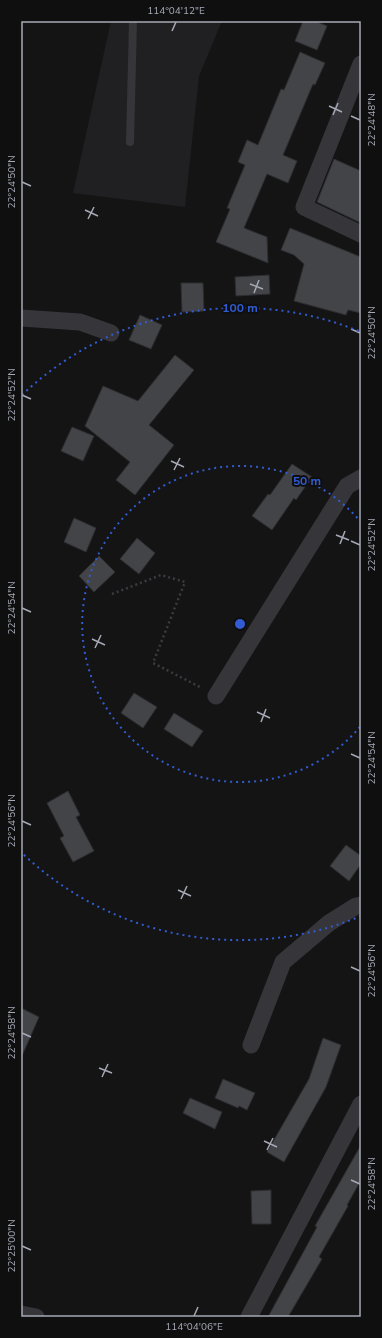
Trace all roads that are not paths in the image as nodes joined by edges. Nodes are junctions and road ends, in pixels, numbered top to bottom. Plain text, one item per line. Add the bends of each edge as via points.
1 (133, 21) edge
2 (361, 64) edge
3 (130, 142) dead end
4 (361, 234) edge
5 (21, 318) edge
6 (111, 333) dead end
7 (361, 478) edge
8 (216, 696) road end
9 (361, 905) edge
10 (251, 1045) dead end
11 (361, 1104) edge
12 (21, 1314) edge
13 (36, 1317) edge
14 (249, 1317) edge

1 - 3 lane
2 - 4 street via 304,207
5 - 6 street via 80,322
7 - 8 street via 347,486
9 - 10 street via 329,923 282,962
11 - 14 street
12 - 13 street

